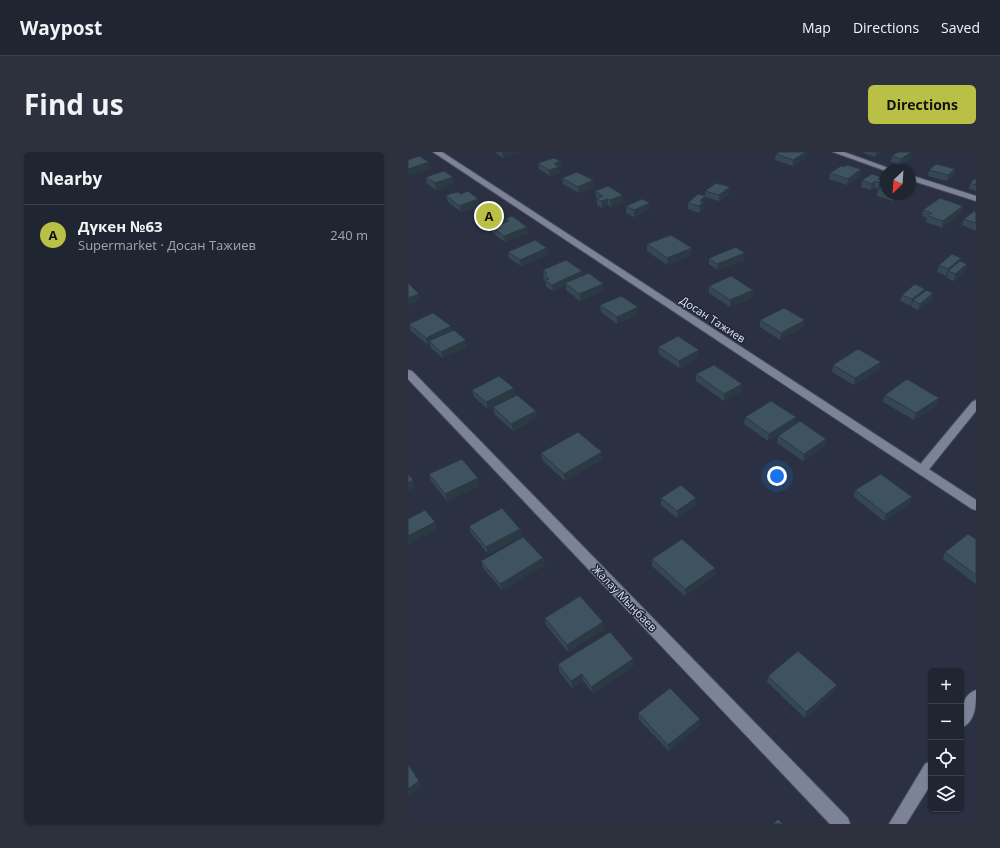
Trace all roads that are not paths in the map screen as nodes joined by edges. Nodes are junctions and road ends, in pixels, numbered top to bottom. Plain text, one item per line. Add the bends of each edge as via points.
1 (437, 152) edge
2 (837, 152) edge
3 (880, 167) edge
4 (916, 179) edge
5 (976, 200) edge
6 (408, 373) edge
7 (976, 404) edge
8 (922, 470) junction
9 (976, 506) edge
10 (976, 697) edge
11 (964, 716) edge
12 (928, 774) edge
13 (842, 824) edge
14 (897, 824) edge

1 - 8 street, Досан Тажиев
2 - 3 street
4 - 5 street
6 - 13 street, Жалау Мыңбаев
7 - 8 street
8 - 9 street, Досан Тажиев
10 - 11 street
12 - 14 street

